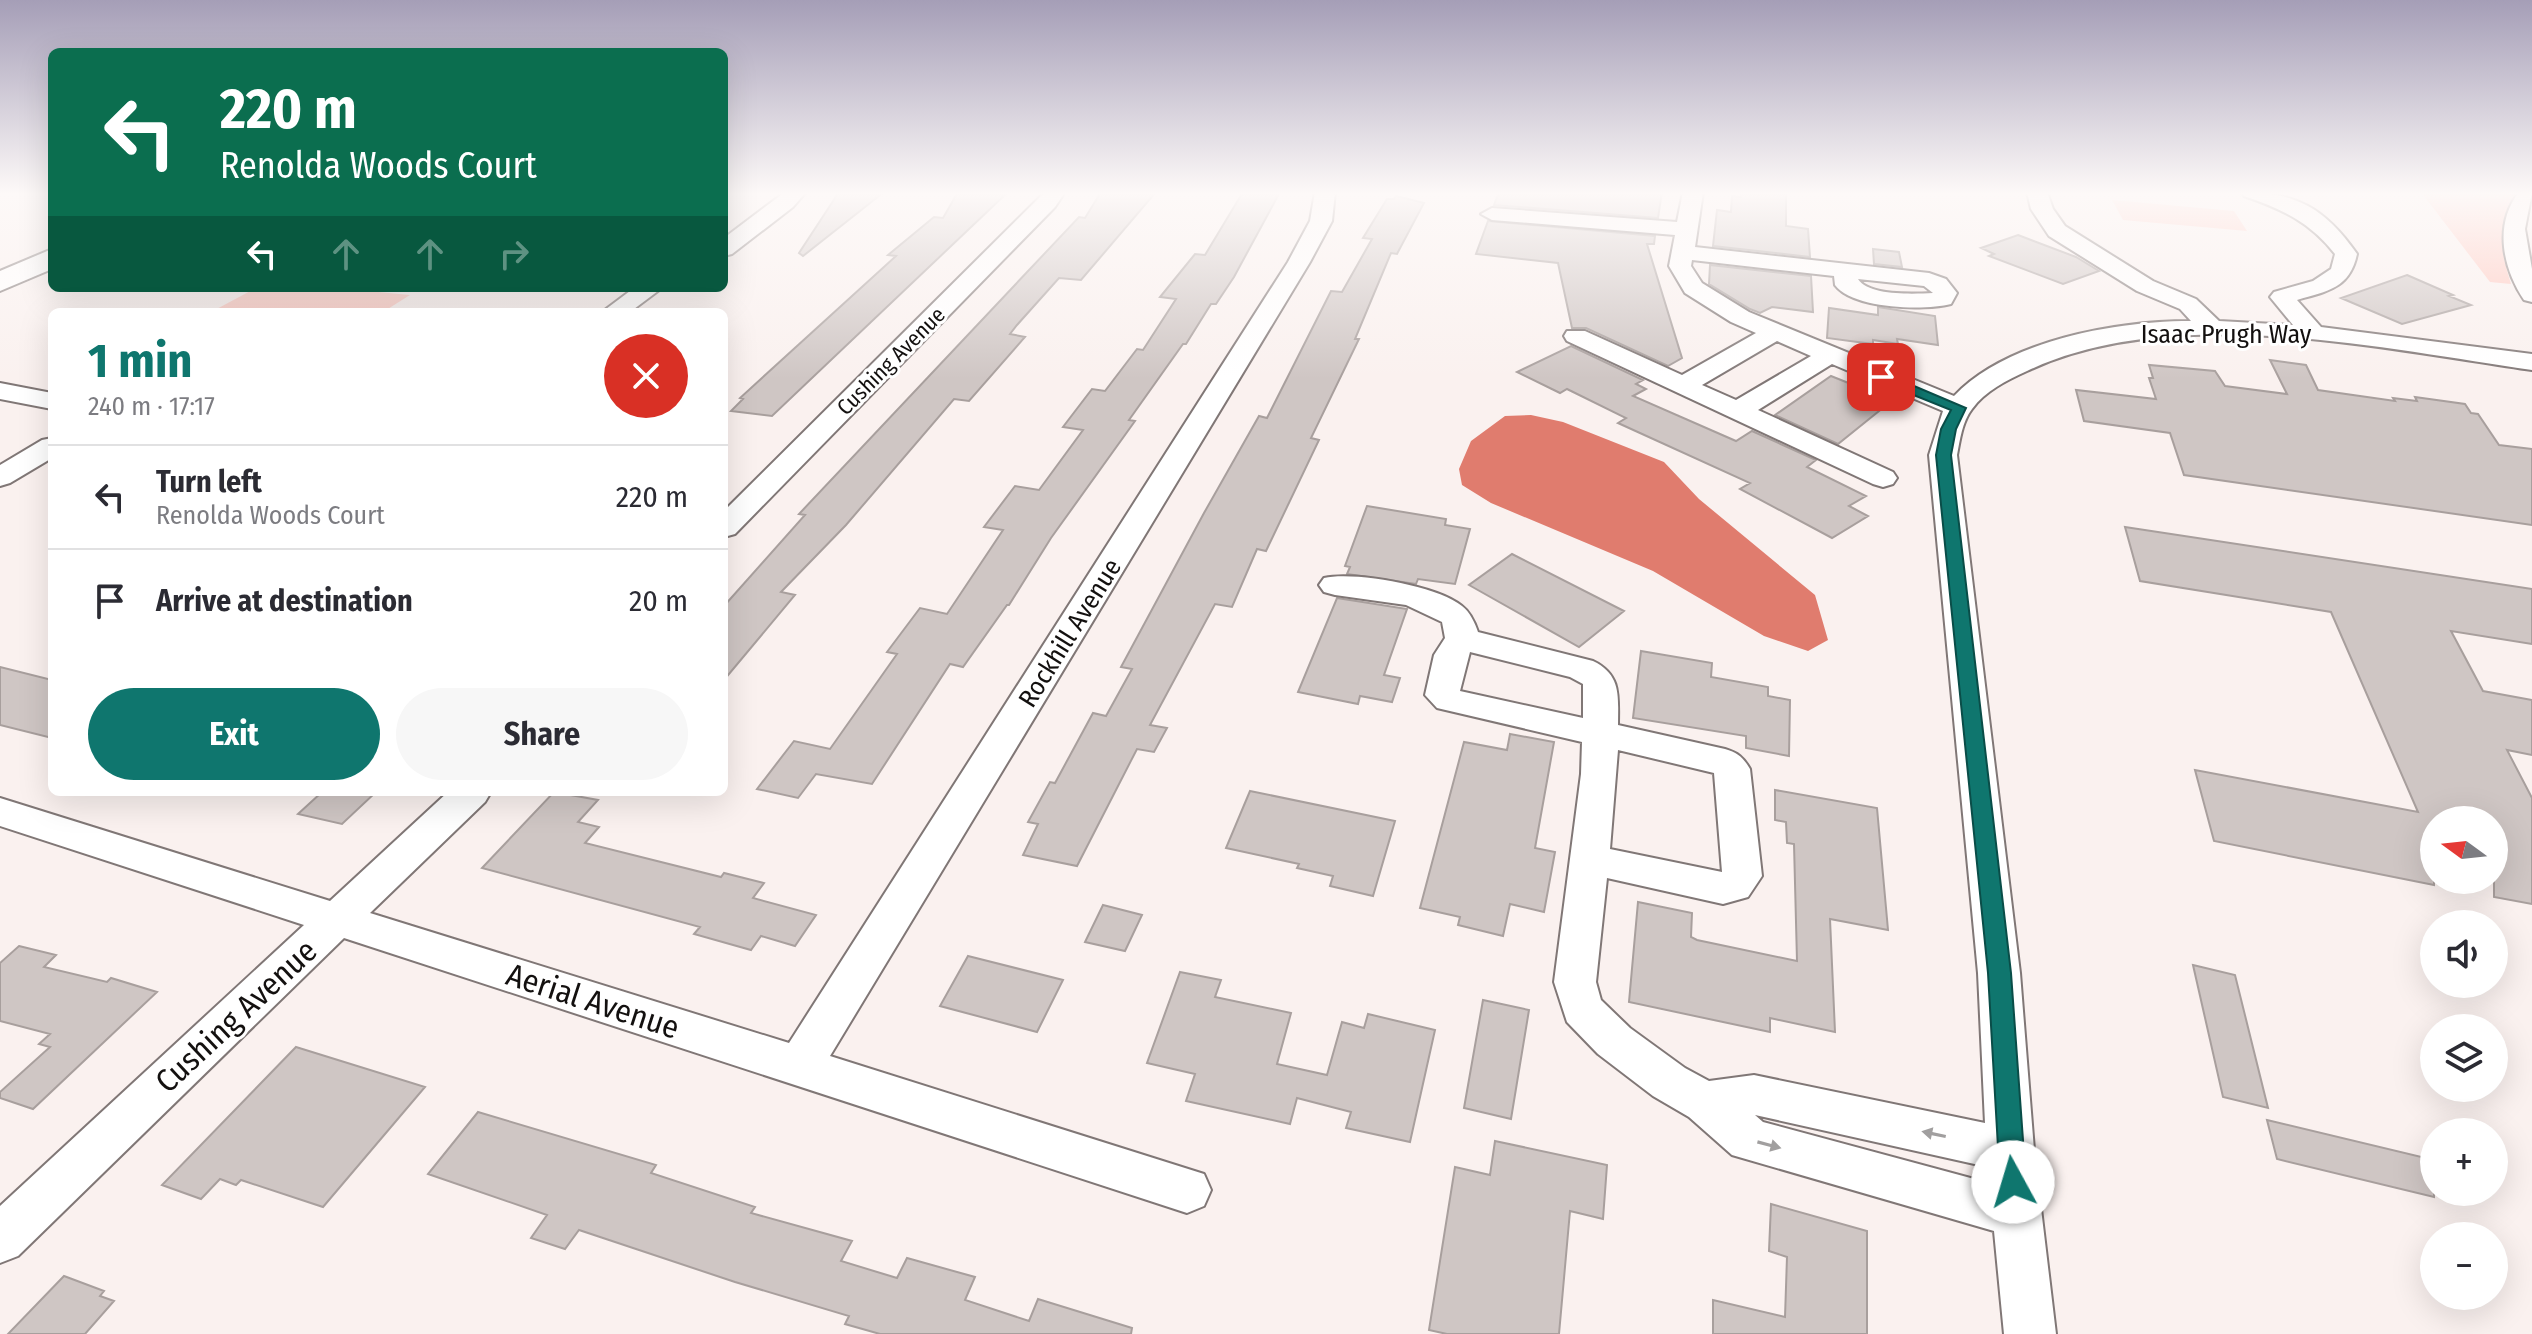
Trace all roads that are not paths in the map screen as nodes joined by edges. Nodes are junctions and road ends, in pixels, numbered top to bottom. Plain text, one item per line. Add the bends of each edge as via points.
1 (997, 254) edge
2 (1303, 254) edge
3 (1682, 254) edge
4 (1758, 254) edge
5 (2094, 254) edge
6 (2346, 254) edge
7 (2516, 254) edge
8 (48, 260) edge
9 (1845, 270) dead end
10 (0, 282) edge
11 (644, 292) edge
12 (2532, 295) edge
13 (620, 308) edge
14 (2212, 328) junction
15 (1775, 332) junction
16 (2313, 333) junction
17 (1576, 336) dead end
18 (1830, 355) junction
19 (2532, 362) edge
20 (1683, 385) junction
21 (0, 391) edge
22 (48, 400) edge
23 (1959, 408) junction
24 (1737, 411) junction
25 (48, 448) edge
26 (0, 477) edge
27 (1883, 478) dead end
28 (728, 524) edge
29 (1335, 585) dead end
30 (1462, 639) junction
31 (1600, 733) junction
32 (468, 796) edge
33 (0, 812) edge
34 (1591, 860) junction
35 (338, 919) junction
36 (798, 1068) junction
37 (1705, 1102) junction
38 (2010, 1150) junction
39 (1187, 1190) dead end
40 (2017, 1214) junction
41 (0, 1239) edge
42 (2030, 1334) edge

1 - 28 street, Cushing Avenue
2 - 36 street, Rockhill Avenue
3 - 15 street via 1680,266 1693,288
4 - 9 street
5 - 14 street via 2145,286 2188,304
6 - 16 street via 2342,272 2321,286 2282,297
7 - 12 street
8 - 10 main road
11 - 13 street
14 - 16 street, Isaac Prugh Way
14 - 23 street, Isaac Prugh Way via 2120,334 2039,353 1982,385
15 - 18 street
15 - 20 street
16 - 19 street, Isaac Prugh Way
17 - 20 street
18 - 23 street
18 - 24 street
20 - 24 street
21 - 22 street
23 - 38 street, Isaac Prugh Way via 1943,455 1999,973
24 - 27 street
25 - 26 street
29 - 30 street via 1428,602 1451,612 1461,625
30 - 31 street via 1595,676 1601,685
30 - 31 street via 1451,655 1442,695 1449,700
31 - 34 street
31 - 34 street via 1725,762 1732,769 1742,876 1734,886 1723,888
32 - 35 street, Cushing Avenue
33 - 35 street, Aerial Avenue
34 - 37 street via 1575,982 1582,1009 1614,1041
35 - 36 street, Aerial Avenue
35 - 41 street, Cushing Avenue
36 - 39 street, Aerial Avenue
38 -> 37 street via 1754,1095
37 -> 40 street via 1749,1140
38 - 40 street, Isaac Prugh Way
40 - 42 street, Isaac Prugh Way

